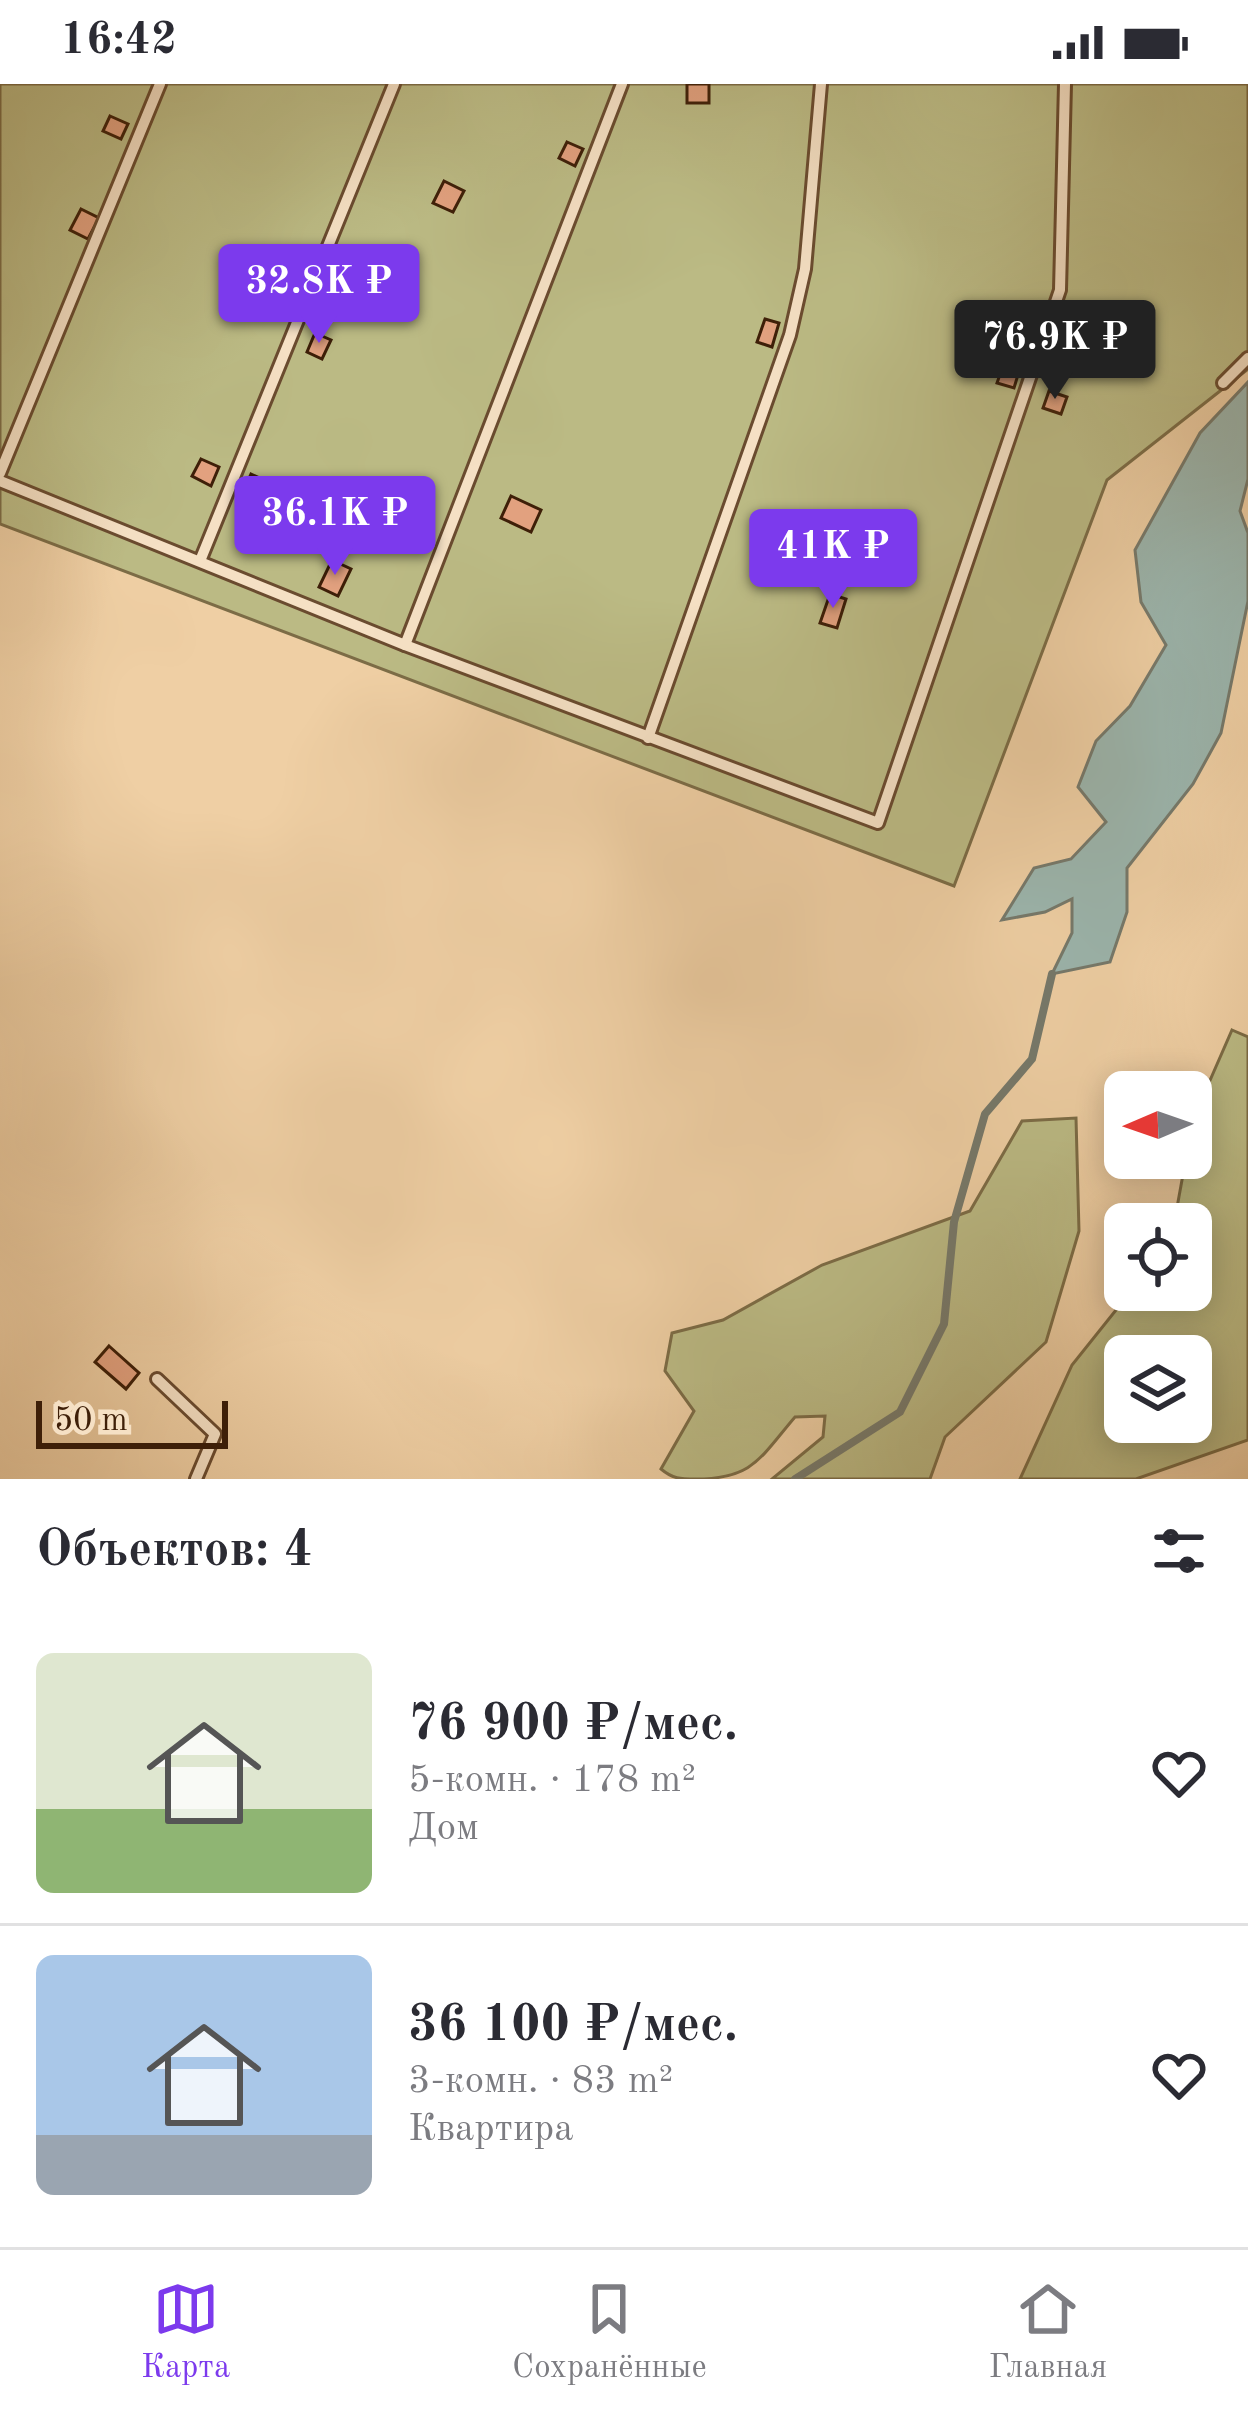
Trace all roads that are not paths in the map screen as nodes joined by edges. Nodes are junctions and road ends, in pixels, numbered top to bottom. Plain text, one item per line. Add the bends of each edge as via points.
1 (160, 84) edge
2 (394, 84) edge
3 (622, 84) edge
4 (821, 84) edge
5 (1065, 84) edge
6 (1248, 358) edge
7 (1223, 383) dead end
8 (0, 477) edge
9 (200, 561) junction
10 (406, 645) junction
11 (648, 738) junction
12 (157, 1379) dead end
13 (196, 1479) edge

1 - 8 lane
2 - 9 lane
3 - 10 lane
4 - 11 lane via 805,269 790,334
5 - 11 lane via 1060,290 878,823
6 - 7 lane
8 - 9 lane
9 - 10 lane
10 - 11 lane
12 - 13 lane via 215,1434

